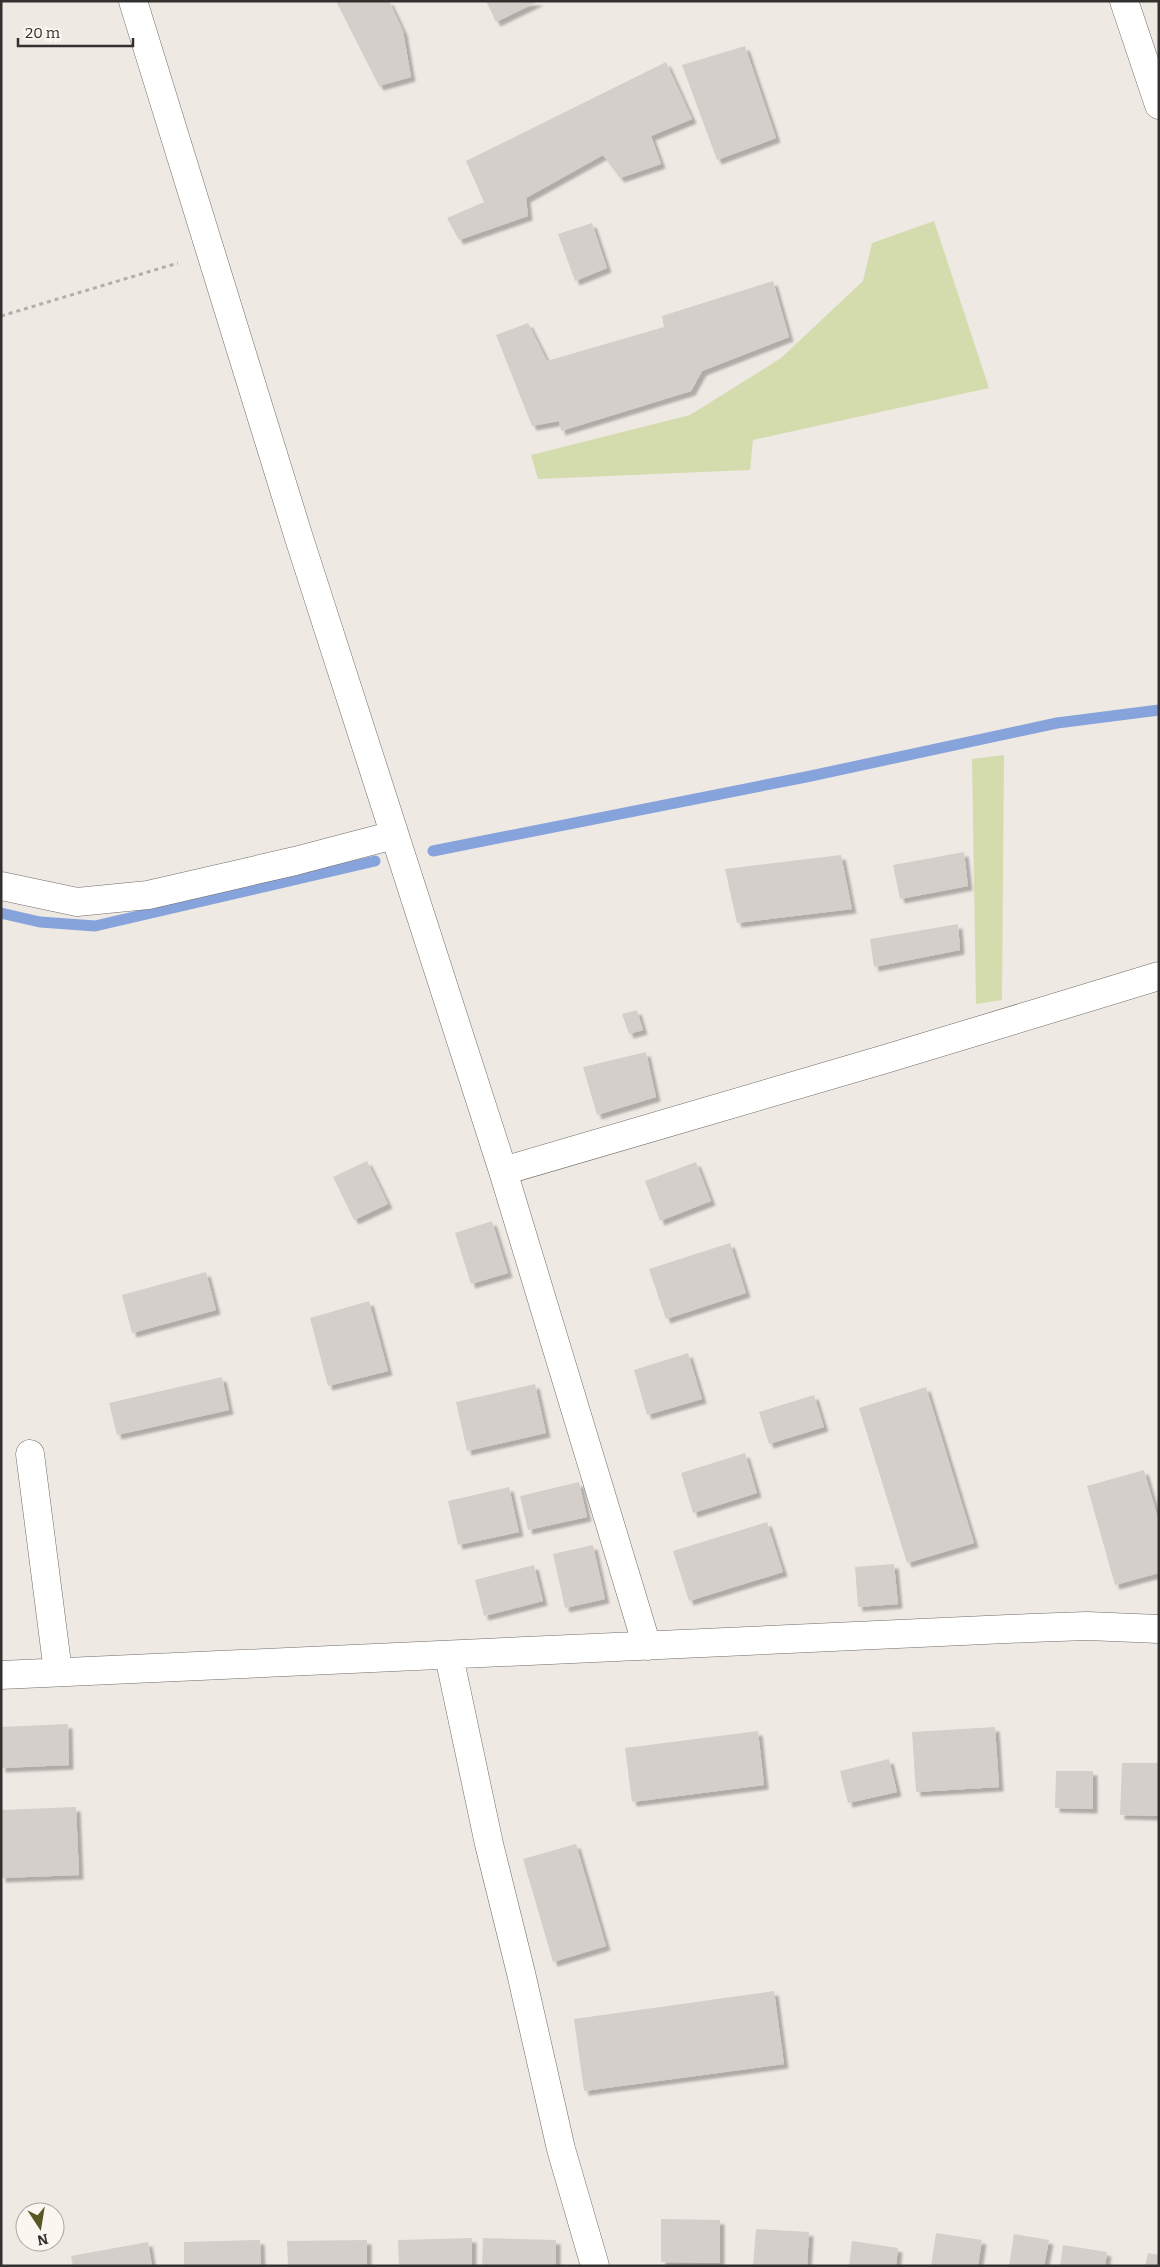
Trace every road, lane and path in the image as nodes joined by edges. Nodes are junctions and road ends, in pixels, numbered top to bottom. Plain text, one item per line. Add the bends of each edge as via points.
1 (134, 1) edge
2 (1124, 1) edge
3 (1159, 105) edge
4 (211, 253) junction
5 (1, 316) edge
6 (394, 835) junction
7 (1, 886) edge
8 (1159, 976) edge
9 (503, 1171) junction
10 (30, 1454) dead end
11 (1159, 1629) edge
12 (647, 1646) junction
13 (449, 1656) junction
14 (58, 1672) junction
15 (1, 1674) edge
16 (595, 2266) edge

1 - 4 street
2 - 3 street
4 - 5 path
4 - 6 street
6 - 7 street via 148,895 77,902
6 - 9 street
8 - 9 street
9 - 12 street
10 - 14 street
11 - 12 street via 1087,1626
12 - 13 street
13 - 14 street
13 - 16 street via 489,1844 561,2149
14 - 15 street

